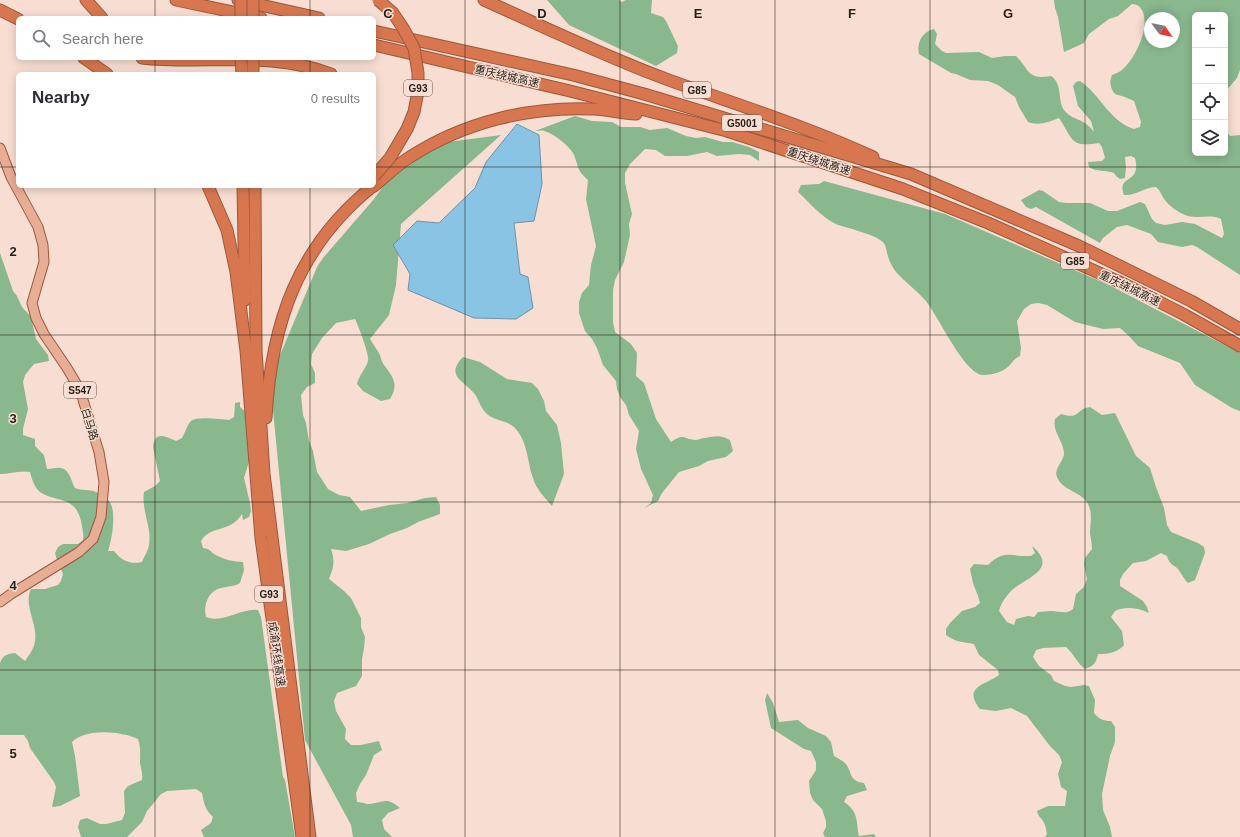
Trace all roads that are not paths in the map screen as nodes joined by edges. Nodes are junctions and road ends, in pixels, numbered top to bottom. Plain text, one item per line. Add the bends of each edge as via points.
1 (86, 0) edge
2 (176, 0) edge
3 (238, 0) edge
4 (241, 0) edge
5 (254, 0) edge
6 (378, 0) edge
7 (484, 0) edge
8 (0, 10) edge
9 (100, 16) edge
10 (241, 16) edge
11 (252, 16) edge
12 (253, 16) edge
13 (310, 16) edge
14 (16, 18) edge
15 (376, 32) edge
16 (376, 46) edge
17 (376, 49) edge
18 (391, 50) junction
19 (87, 60) edge
20 (166, 60) edge
21 (212, 60) edge
22 (242, 60) edge
23 (253, 60) edge
24 (259, 60) edge
25 (104, 72) edge
26 (242, 72) edge
27 (253, 72) edge
28 (326, 72) edge
29 (685, 120) junction
30 (0, 148) edge
31 (376, 174) edge
32 (911, 174) junction
33 (376, 184) edge
34 (16, 186) edge
35 (17, 188) edge
36 (209, 188) edge
37 (243, 188) edge
38 (255, 188) edge
39 (365, 188) edge
40 (371, 188) edge
41 (356, 200) junction
42 (1240, 329) edge
43 (1240, 346) edge
44 (246, 351) junction
45 (264, 474) junction
46 (0, 602) edge
47 (302, 837) edge
48 (310, 837) edge

1 - 9 highway
2 - 11 highway
3 - 13 highway
4 - 10 highway, bridge
5 - 12 highway, bridge
6 - 31 highway, G93, bridge via 393,13 414,48 418,91 407,129 390,158
7 - 32 highway, G85 via 657,75 785,120
8 - 14 highway
15 - 32 highway, 重庆绕城高速 / G5001 via 573,75
16 - 18 highway, 重庆绕城高速
17 - 18 highway, G85
18 - 29 highway, 重庆绕城高速 / G85
19 - 25 highway
20 - 21 highway
22 - 26 highway, bridge
23 - 27 highway, bridge
24 - 28 highway via 286,62
29 - 33 highway via 595,109 546,110 518,114 462,130 409,157
29 - 43 highway, 重庆绕城高速 / G85 via 727,131 904,189 995,226 1126,285
30 - 34 main road, 白马路 / S547
32 - 42 highway, 重庆绕城高速 / G85 via 1079,246 1191,301
35 - 46 main road, 白马路 / S547 via 38,226 43,245 44,262 32,303 36,318 80,390 99,452 104,482 101,517 93,539 79,552
36 - 44 highway, G93 via 227,230 236,272
37 - 44 highway
38 - 45 highway via 256,350
39 - 41 highway, G93
40 - 41 highway
41 - 45 highway, G93 via 338,217 321,240 288,299 278,329 268,389
44 - 47 highway, 成渝环线高速 / G93 via 261,538
45 - 48 highway, 成渝环线高速 / G93

